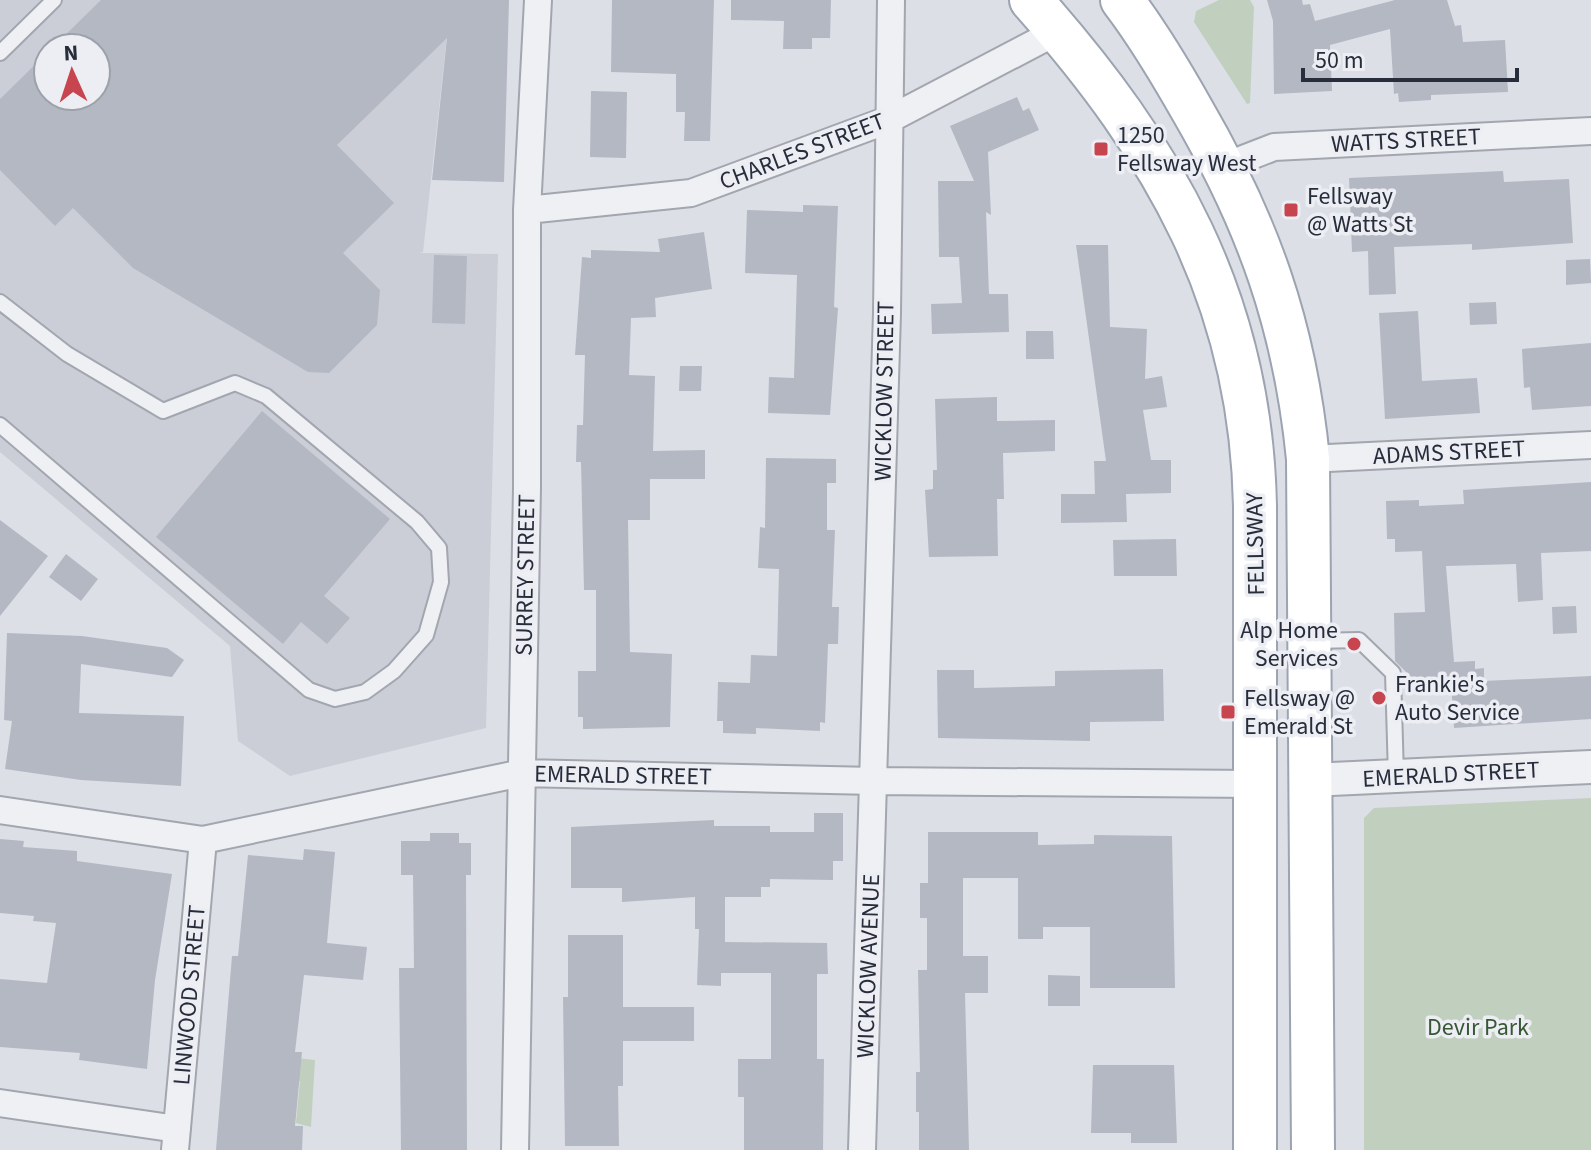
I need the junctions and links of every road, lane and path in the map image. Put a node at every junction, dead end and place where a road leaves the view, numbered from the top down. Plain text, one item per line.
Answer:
1 (54, 0) edge
2 (538, 0) edge
3 (891, 0) edge
4 (1031, 0) edge
5 (1130, 2) edge
6 (1058, 31) junction
7 (0, 53) edge
8 (888, 120) junction
9 (1591, 131) edge
10 (1225, 166) junction
11 (527, 210) junction
12 (0, 302) edge
13 (0, 425) edge
14 (1591, 445) edge
15 (1308, 459) junction
16 (1310, 641) junction
17 (1591, 767) edge
18 (522, 773) junction
19 (1396, 776) junction
20 (1310, 780) junction
21 (874, 781) junction
22 (1255, 784) junction
23 (0, 810) edge
24 (203, 840) junction
25 (0, 1103) edge
26 (176, 1139) edge
27 (515, 1150) edge
28 (862, 1150) edge
29 (1255, 1150) edge
30 (1313, 1150) edge

1 - 7 lane
2 - 11 street, SURREY STREET
3 - 8 street, WICKLOW STREET
4 - 6 main road, FELLSWAY
5 - 10 main road
6 - 8 street, CHARLES STREET
6 - 22 main road, FELLSWAY
8 - 11 street, CHARLES STREET
8 - 21 street, WICKLOW STREET
9 - 10 street, WATTS STREET
10 - 15 main road
11 - 18 street, SURREY STREET
12 - 13 lane
14 - 15 street, ADAMS STREET
15 - 16 main road
16 - 19 lane
16 - 20 main road
17 - 19 street, EMERALD STREET
18 - 21 street, EMERALD STREET
18 - 24 street, EMERALD STREET
18 - 27 street, SURREY STREET
19 - 20 street, EMERALD STREET
20 - 30 main road
21 - 22 street, EMERALD STREET
21 - 28 street, WICKLOW AVENUE
22 - 29 main road, FELLSWAY
23 - 24 street, EMERALD STREET
24 - 26 street, LINWOOD STREET
25 - 26 street

